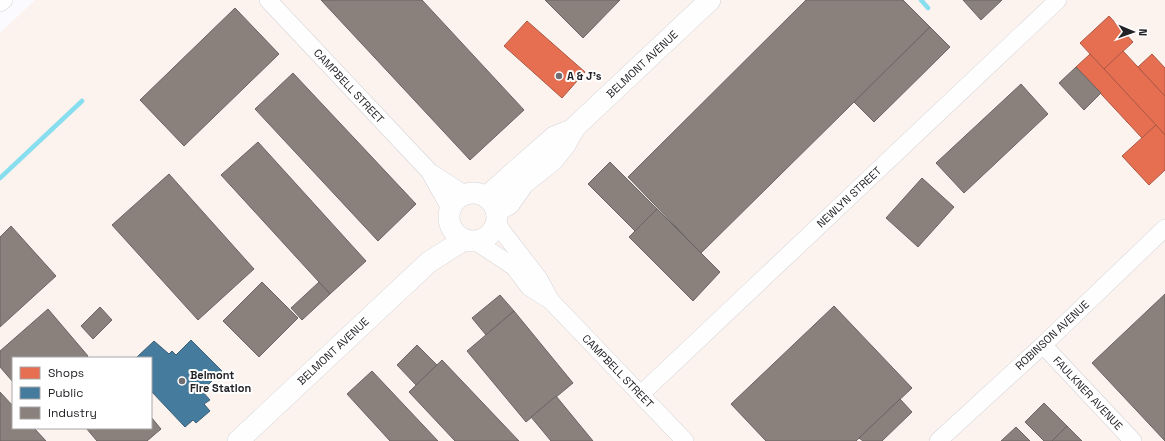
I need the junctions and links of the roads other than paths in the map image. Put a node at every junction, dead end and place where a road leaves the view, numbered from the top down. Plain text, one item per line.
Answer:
1 (4, 0) edge
2 (268, 0) edge
3 (710, 0) edge
4 (1058, 0) edge
5 (0, 3) edge
6 (454, 209) junction
7 (493, 210) junction
8 (1165, 228) edge
9 (469, 240) junction
10 (429, 262) junction
11 (552, 301) junction
12 (1043, 345) junction
13 (640, 394) junction
14 (238, 441) edge
15 (685, 441) edge
16 (938, 441) edge
17 (1133, 441) edge

1 - 5 street
2 - 6 street, CAMPBELL STREET
3 - 7 main road, BELMONT AVENUE
4 - 13 street, NEWLYN STREET
6 - 7 main road
6 - 9 main road
6 - 10 main road, BELMONT AVENUE
7 - 9 main road
7 - 11 street, CAMPBELL STREET
8 - 12 street, ROBINSON AVENUE
9 - 10 main road, BELMONT AVENUE
9 - 11 street, CAMPBELL STREET
10 - 14 main road, BELMONT AVENUE
11 - 13 street, CAMPBELL STREET
12 - 16 street, ROBINSON AVENUE
12 - 17 street, FAULKNER AVENUE
13 - 15 street, CAMPBELL STREET

